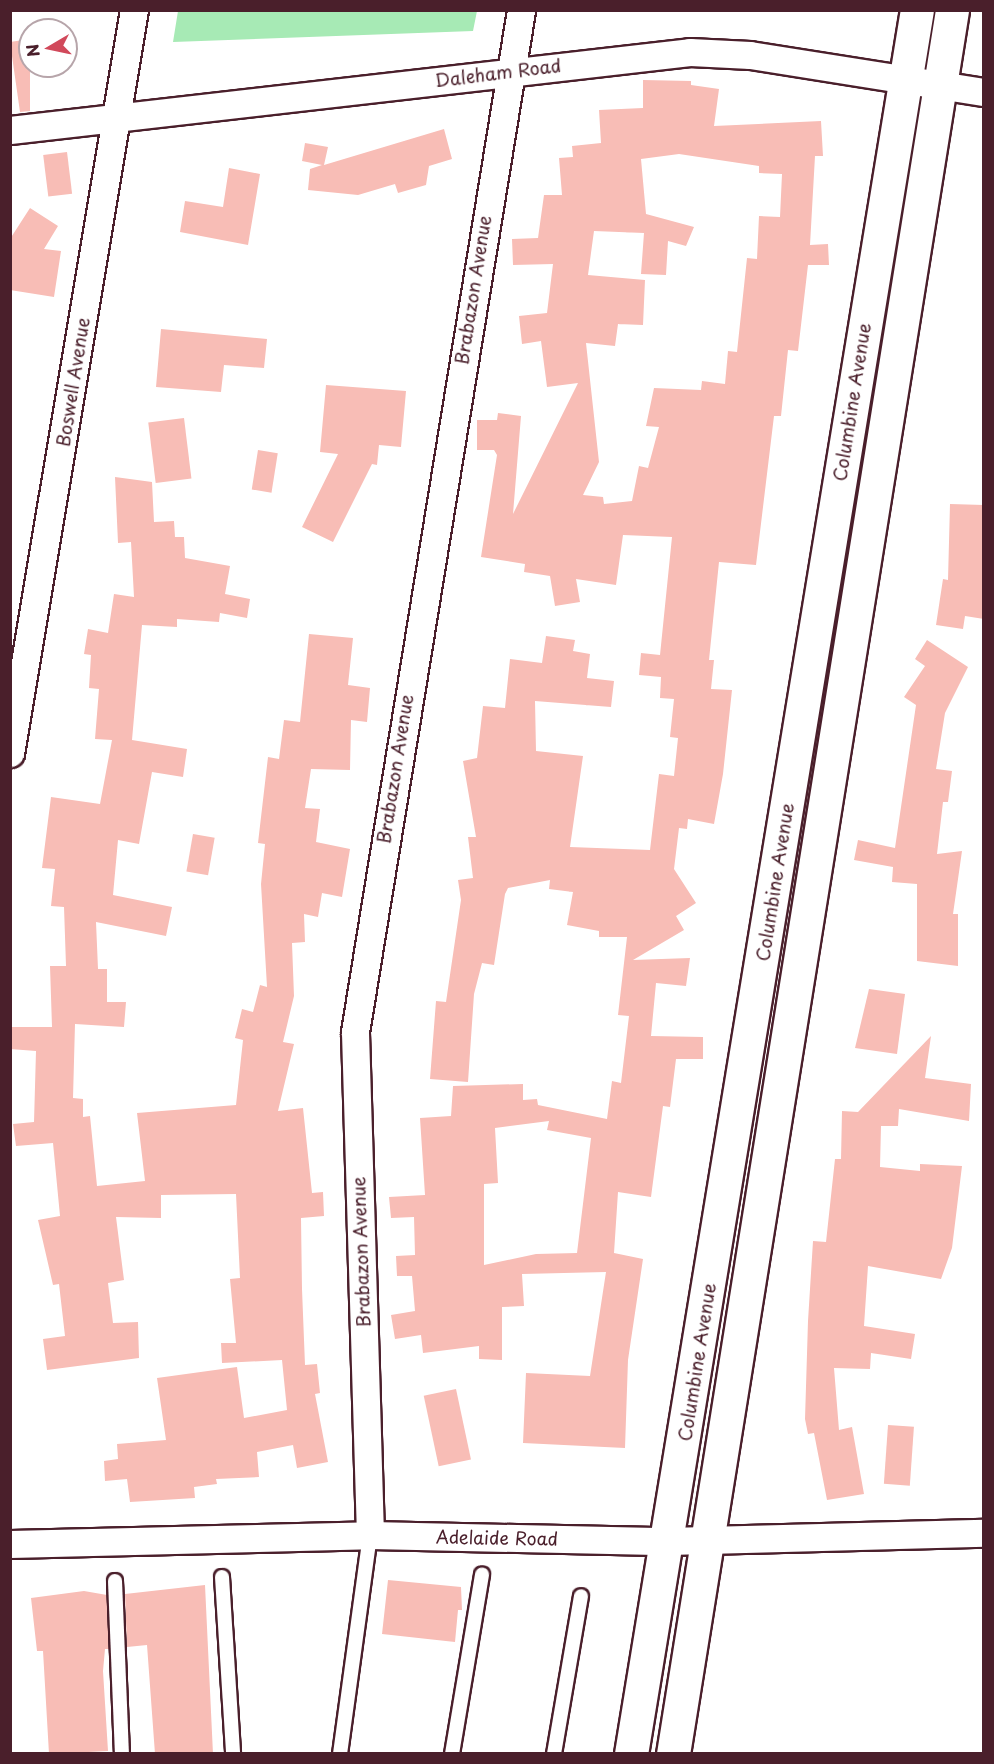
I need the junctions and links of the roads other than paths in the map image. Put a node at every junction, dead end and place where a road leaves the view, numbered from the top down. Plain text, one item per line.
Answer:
1 (134, 10) edge
2 (520, 10) edge
3 (917, 10) edge
4 (952, 10) edge
5 (511, 72) junction
6 (906, 79) junction
7 (940, 83) junction
8 (984, 92) edge
9 (116, 119) junction
10 (10, 130) edge
11 (825, 572) junction
12 (859, 579) junction
13 (10, 753) edge
14 (750, 1044) junction
15 (783, 1049) junction
16 (984, 1533) edge
17 (370, 1535) junction
18 (706, 1537) junction
19 (668, 1541) junction
20 (10, 1544) edge
21 (482, 1574) dead end
22 (222, 1577) dead end
23 (115, 1581) dead end
24 (581, 1596) dead end
25 (122, 1754) edge
26 (233, 1754) edge
27 (340, 1754) edge
28 (452, 1754) edge
29 (554, 1754) edge
30 (631, 1754) edge
31 (673, 1754) edge

1 - 9 street, Boswell Avenue
2 - 5 street, Brabazon Avenue
3 - 6 main road, Columbine Avenue
4 - 7 main road, Columbine Avenue
5 - 6 street, Daleham Road
5 - 9 street, Daleham Road
5 - 17 street, Brabazon Avenue
6 - 7 street, Daleham Road
6 - 11 main road, Columbine Avenue
7 - 8 street, Daleham Road
7 - 12 main road, Columbine Avenue
9 - 10 street, Daleham Road
9 - 13 street, Boswell Avenue
11 - 12 main road
11 - 14 main road, Columbine Avenue
12 - 15 main road, Columbine Avenue
14 - 15 main road
14 - 19 main road, Columbine Avenue
15 - 18 main road, Columbine Avenue
16 - 18 street, Adelaide Road
17 - 19 street, Adelaide Road
17 - 20 street, Adelaide Road
17 - 27 lane
18 - 19 street, Adelaide Road
18 - 31 main road, Columbine Avenue
19 - 30 main road, Columbine Avenue
21 - 28 lane
22 - 26 lane
23 - 25 lane
24 - 29 lane

